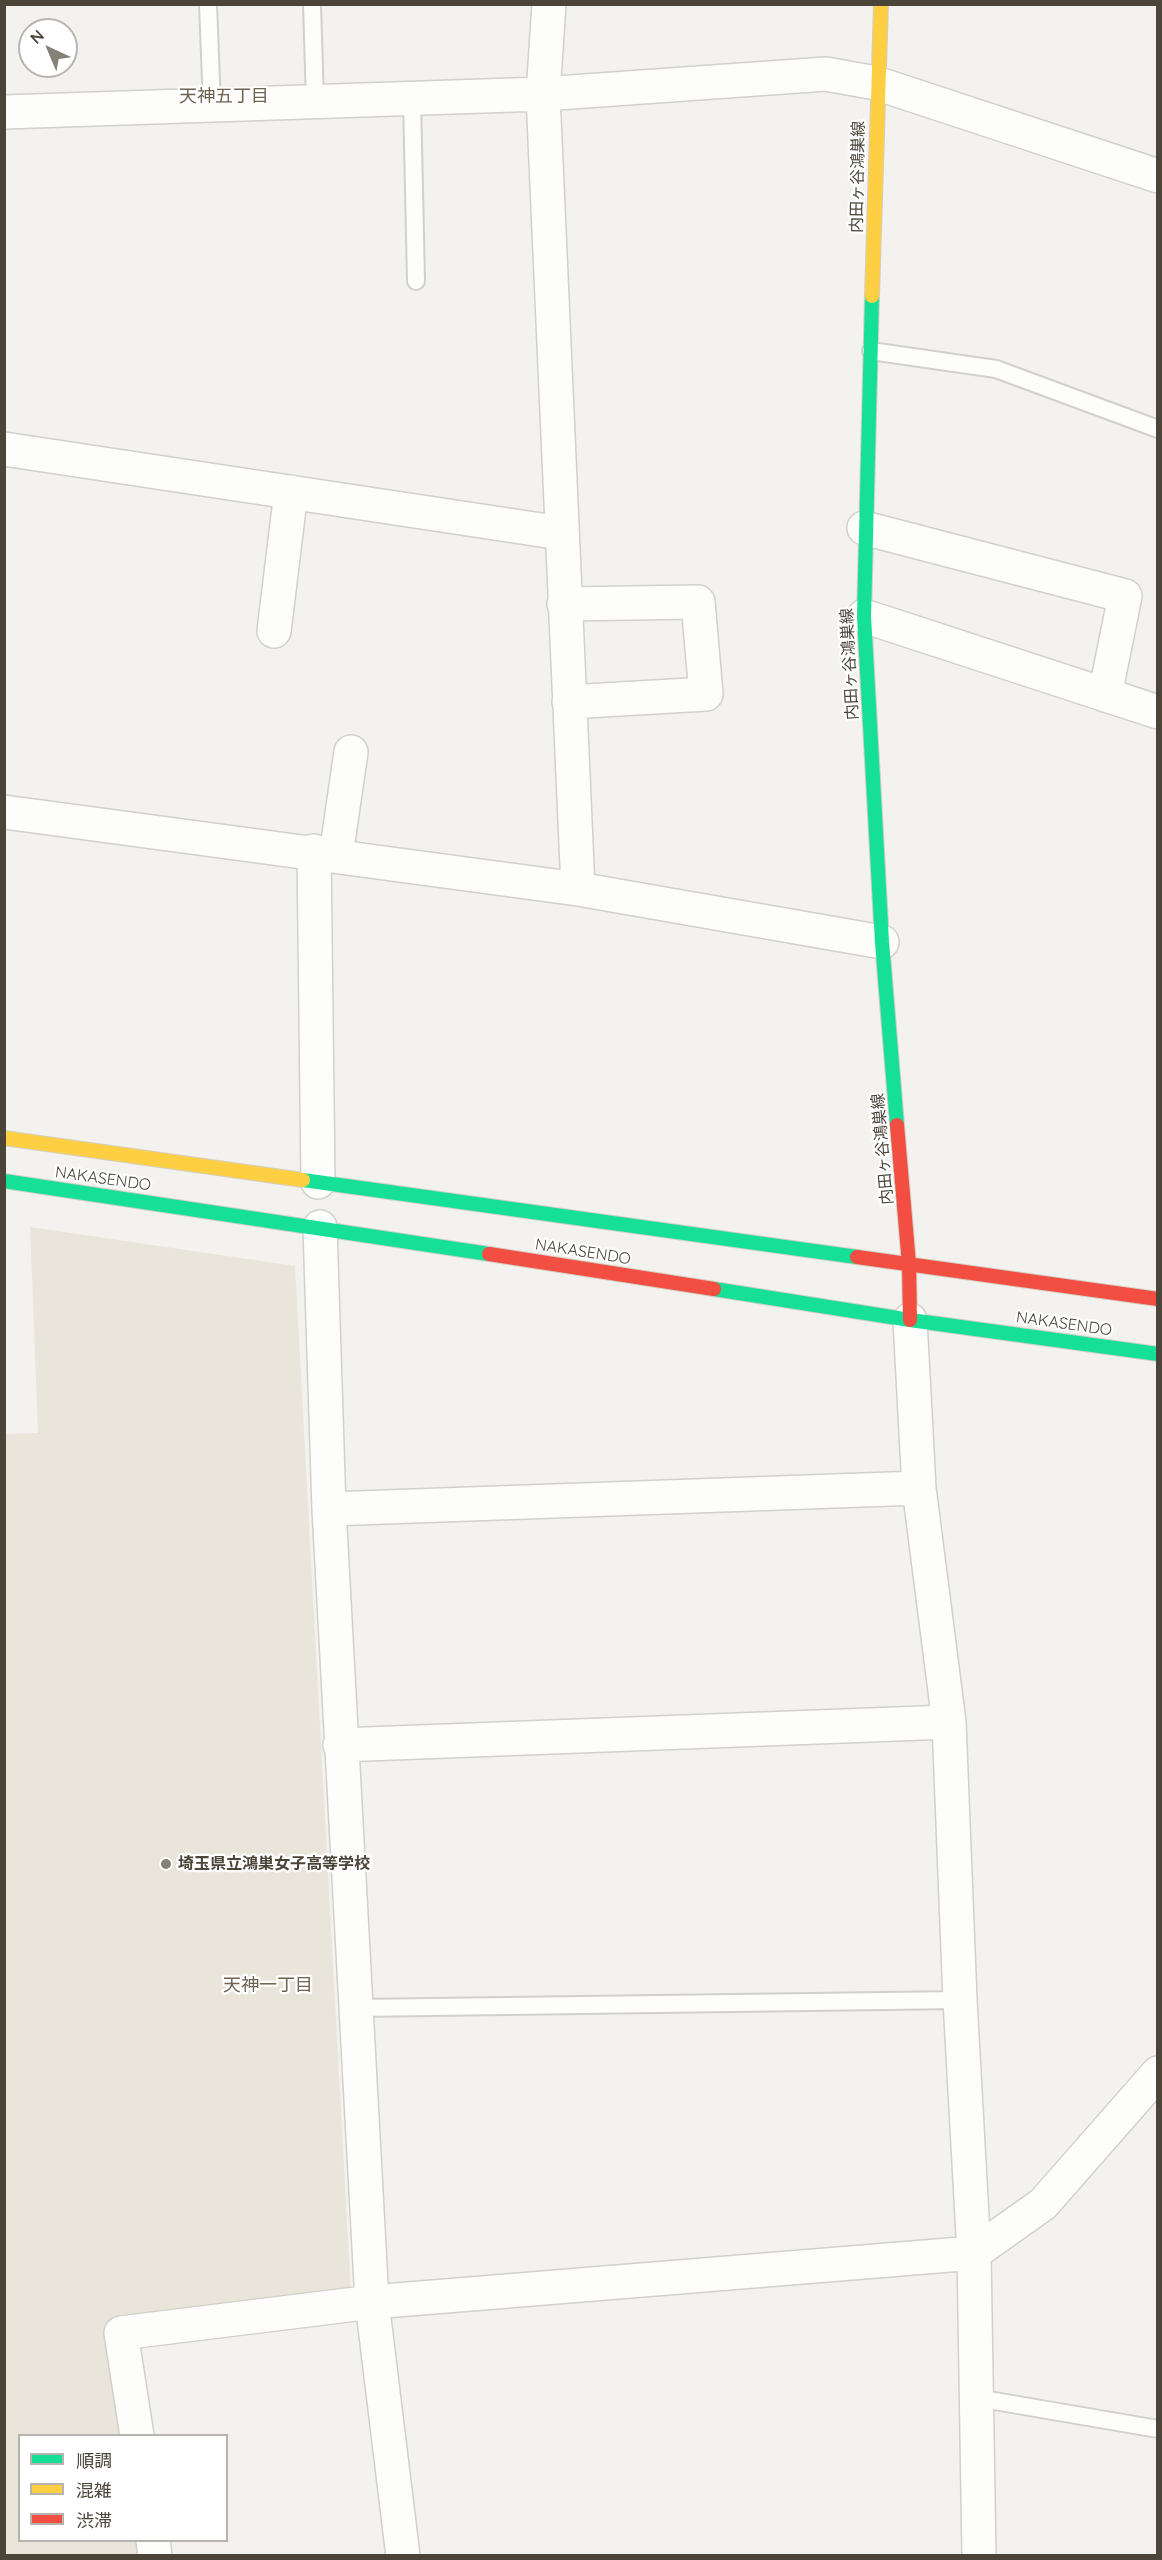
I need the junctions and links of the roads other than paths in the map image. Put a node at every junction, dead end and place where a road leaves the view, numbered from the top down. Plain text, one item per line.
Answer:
1 (208, 4) edge
2 (312, 4) edge
3 (549, 4) edge
4 (881, 4) edge
5 (876, 83) junction
6 (543, 94) junction
7 (412, 99) junction
8 (315, 102) junction
9 (212, 106) junction
10 (4, 112) edge
11 (1158, 176) edge
12 (416, 281) dead end
13 (871, 351) junction
14 (1158, 429) edge
15 (4, 449) edge
16 (291, 492) junction
17 (864, 528) junction
18 (561, 533) junction
19 (564, 604) junction
20 (864, 616) junction
21 (274, 631) dead end
22 (1105, 695) junction
23 (569, 702) junction
24 (1158, 712) edge
25 (351, 752) dead end
26 (4, 812) edge
27 (325, 853) junction
28 (578, 889) junction
29 (882, 942) junction
30 (4, 1138) edge
31 (4, 1181) edge
32 (318, 1182) junction
33 (320, 1227) junction
34 (909, 1264) junction
35 (1158, 1299) edge
36 (910, 1320) junction
37 (1158, 1354) edge
38 (919, 1488) junction
39 (328, 1509) junction
40 (949, 1722) junction
41 (340, 1745) junction
42 (960, 2000) junction
43 (356, 2008) junction
44 (1158, 2073) edge
45 (974, 2253) junction
46 (372, 2302) junction
47 (977, 2398) junction
48 (1158, 2429) edge
49 (137, 2434) edge
50 (403, 2556) edge
51 (979, 2556) edge

1 - 9 lane
2 - 8 lane
3 - 6 street
4 - 5 main road, 内田ヶ谷鴻巣線
5 - 6 street
5 - 11 street
5 - 13 main road, 内田ヶ谷鴻巣線
6 - 7 street
6 - 18 street
7 - 8 street
7 - 12 lane
8 - 9 street
9 - 10 street
13 - 14 lane
13 - 17 main road, 内田ヶ谷鴻巣線
15 - 16 street
16 - 18 street
16 - 21 street
17 - 20 main road, 内田ヶ谷鴻巣線
17 - 22 street
18 - 19 street
19 - 23 street
19 - 23 street
20 - 22 street
20 - 29 main road, 内田ヶ谷鴻巣線
22 - 24 street
23 - 28 street
25 - 27 street
26 - 27 street
27 - 28 street
27 - 32 street
28 - 29 street
29 - 34 main road, 内田ヶ谷鴻巣線
30 - 32 main road, NAKASENDO
31 - 33 main road, NAKASENDO
32 - 34 main road, NAKASENDO
33 - 36 main road, NAKASENDO
33 - 39 street
34 - 35 main road, NAKASENDO
34 - 36 main road, 内田ヶ谷鴻巣線
36 - 37 main road, NAKASENDO
36 - 38 street
38 - 39 street
38 - 40 street
39 - 41 street
40 - 41 street
40 - 42 street
41 - 43 street
42 - 43 lane
42 - 45 street
43 - 46 street
44 - 45 street
45 - 46 street
45 - 47 street
46 - 49 street
46 - 50 street
47 - 48 lane
47 - 51 street

